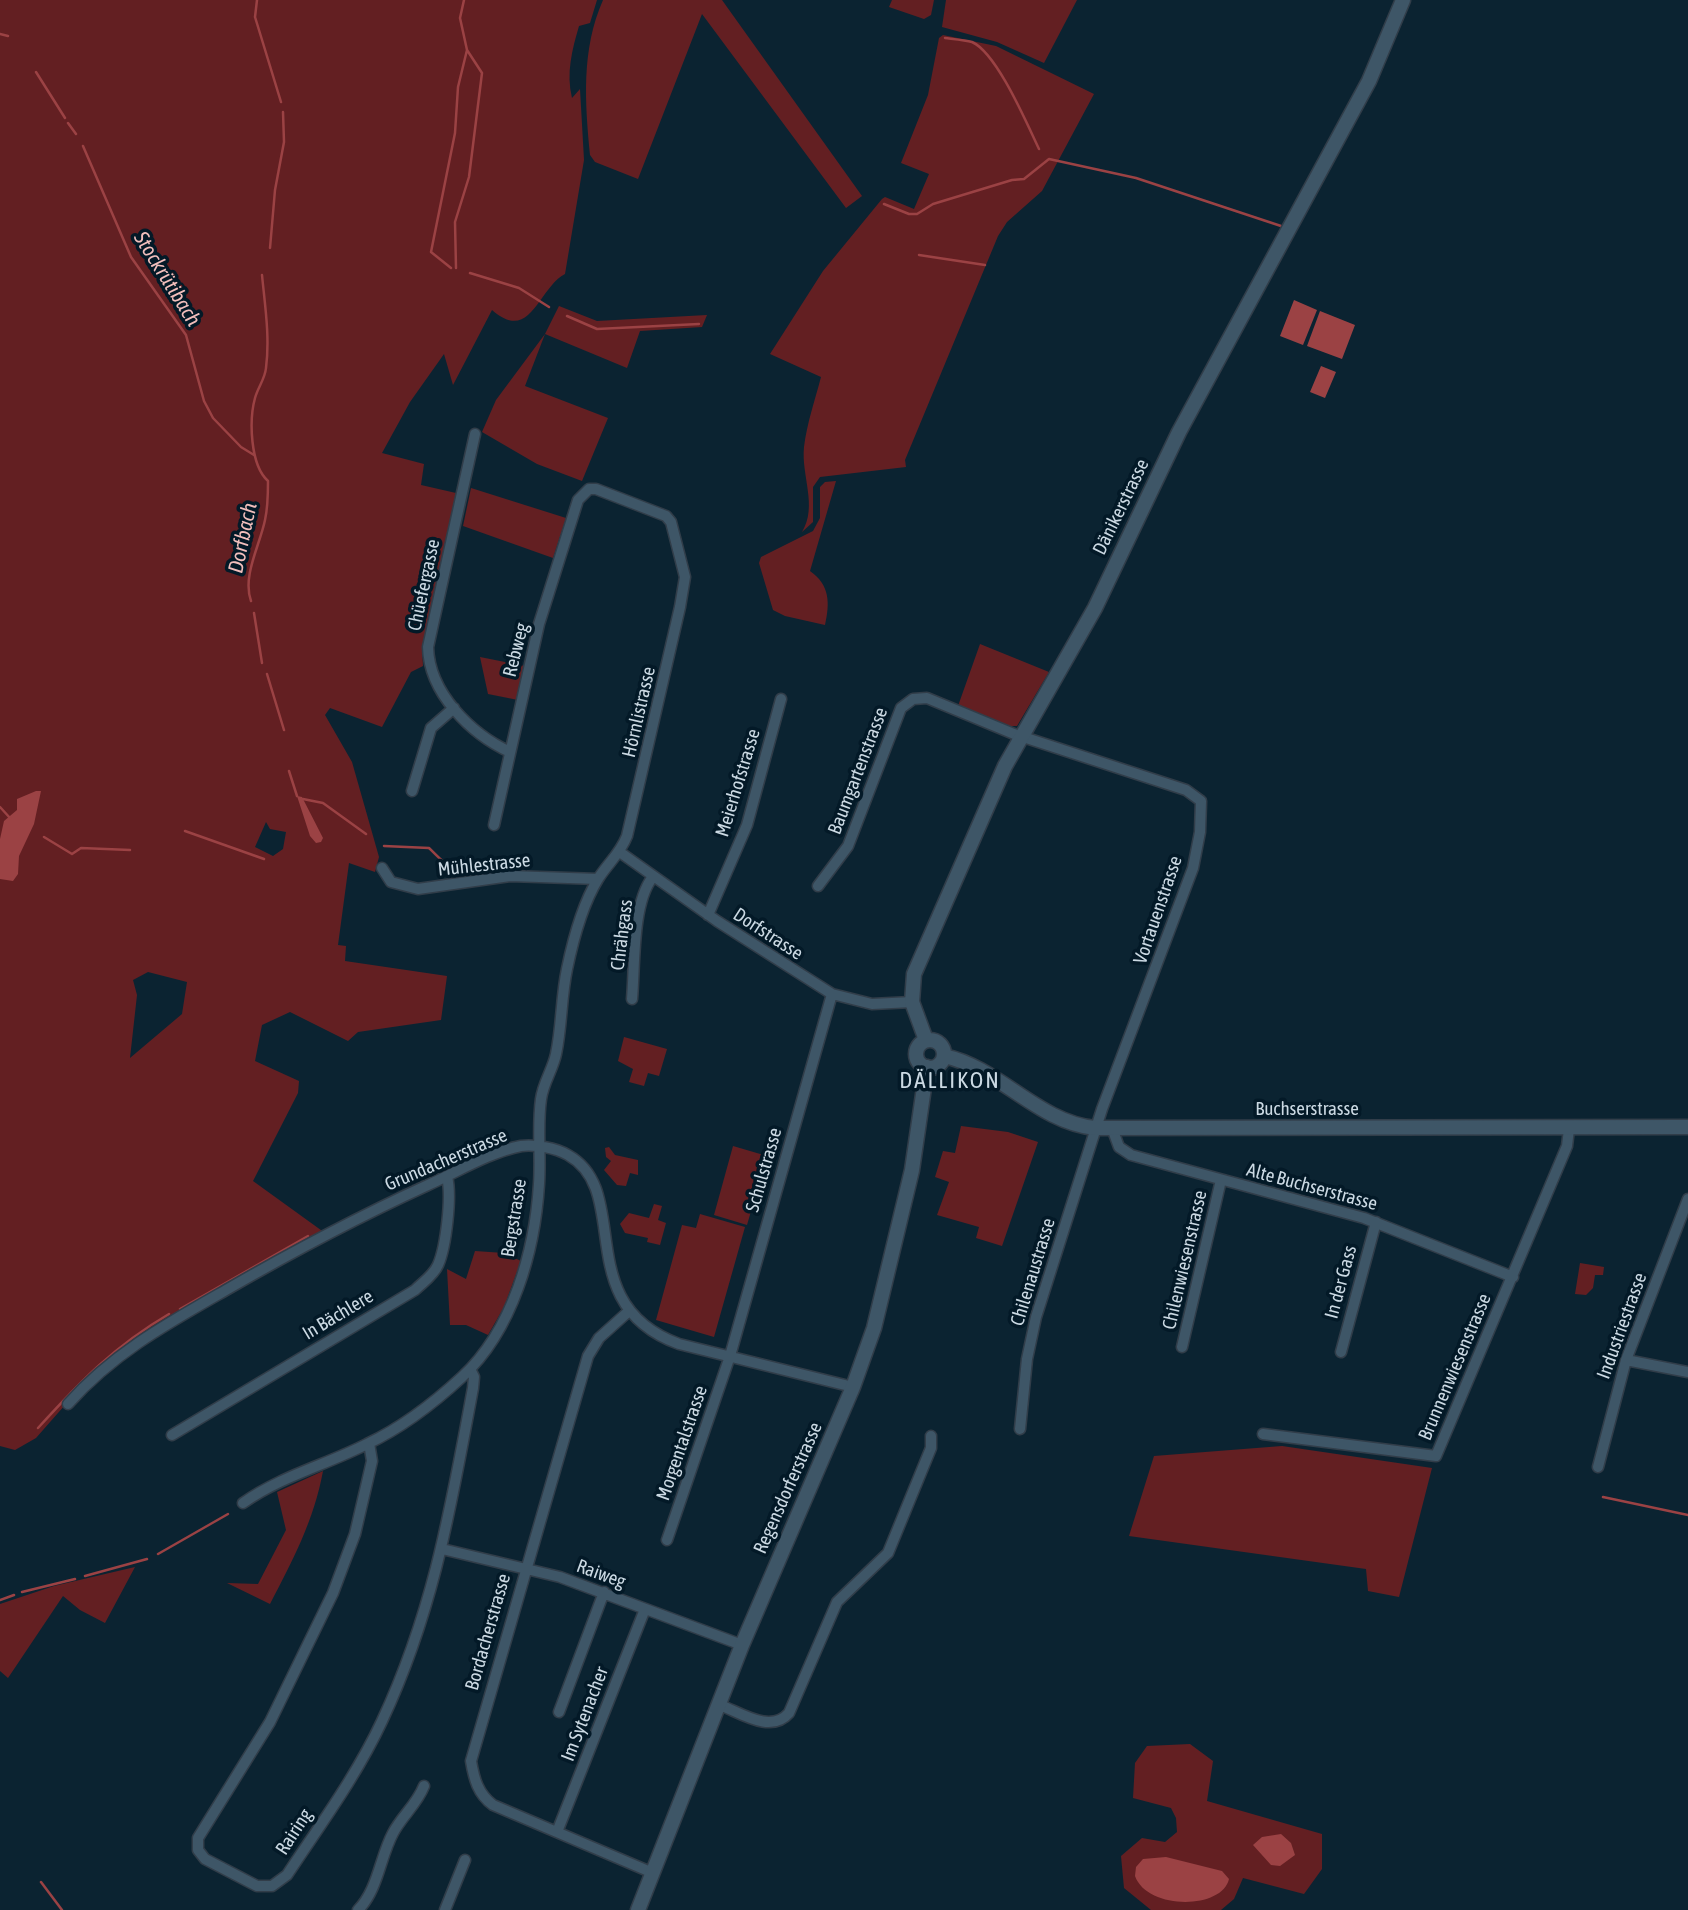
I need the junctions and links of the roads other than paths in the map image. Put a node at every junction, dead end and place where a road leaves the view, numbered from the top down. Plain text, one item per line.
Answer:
1 (1403, 0) edge
2 (475, 434) dead end
3 (685, 577) joint
4 (781, 699) dead end
5 (454, 708) junction
6 (1023, 736) junction
7 (510, 752) junction
8 (412, 791) dead end
9 (494, 825) dead end
10 (621, 853) junction
11 (382, 868) dead end
12 (652, 878) junction
13 (598, 879) junction
14 (818, 886) dead end
15 (708, 915) junction
16 (832, 994) junction
17 (632, 999) dead end
18 (912, 1002) junction
19 (926, 1040) junction
20 (944, 1056) junction
21 (927, 1068) junction
22 (1688, 1127) edge
23 (1095, 1128) junction
24 (1112, 1128) junction
25 (1569, 1129) junction
26 (538, 1147) junction
27 (447, 1177) junction
28 (1221, 1180) junction
29 (1688, 1199) edge
30 (1376, 1222) junction
31 (1513, 1277) junction
32 (629, 1311) junction
33 (1182, 1348) dead end
34 (1340, 1352) dead end
35 (730, 1356) junction
36 (1626, 1360) junction
37 (470, 1369) junction
38 (1688, 1372) edge
39 (853, 1387) junction
40 (68, 1404) dead end
41 (1020, 1429) dead end
42 (1263, 1434) dead end
43 (172, 1435) dead end
44 (931, 1436) dead end
45 (369, 1443) junction
46 (1598, 1467) dead end
47 (243, 1503) dead end
48 (667, 1540) dead end
49 (442, 1549) junction
50 (525, 1567) junction
51 (604, 1592) junction
52 (645, 1609) junction
53 (742, 1645) junction
54 (720, 1705) junction
55 (559, 1712) dead end
56 (424, 1786) dead end
57 (557, 1832) junction
58 (465, 1860) dead end
59 (653, 1873) junction
60 (358, 1910) edge
61 (445, 1910) edge
62 (638, 1910) edge

1 - 6 street, Dänikerstrasse
2 - 5 street, Chüefergasse
3 - 7 street, Rebweg
3 - 10 street, Hörnlistrasse
4 - 15 street, Meierhofstrasse
5 - 7 street, Chüefergasse
5 - 8 street
6 - 14 street, Baumgartenstrasse
6 - 18 street, Dänikerstrasse
6 - 23 street, Vortauenstrasse
7 - 9 street, Rebweg
10 - 12 street, Dorfstrasse
10 - 13 street, Bergstrasse
11 - 13 street, Mühlestrasse
12 - 15 street, Dorfstrasse
12 - 17 street, Chrähgass
13 - 26 street, Bergstrasse
15 - 16 street, Dorfstrasse
16 - 18 street, Dorfstrasse
16 - 35 street, Schulstrasse
18 - 19 street, Dänikerstrasse
19 - 20 street
19 - 21 street
20 - 21 street
20 - 23 street, Buchserstrasse
21 - 39 street, Regensdorferstrasse
22 - 25 street, Buchserstrasse
23 - 24 street, Buchserstrasse
23 - 41 street, Chilenaustrasse
24 - 25 street, Buchserstrasse
24 - 28 street, Alte Buchserstrasse
25 - 31 street, Brunnenwiesenstrasse
26 - 27 street, Grundacherstrasse
26 - 32 street, Grundacherstrasse
26 - 37 street, Bergstrasse
27 - 40 street, Grundacherstrasse
27 - 43 street, In Bächlere
28 - 30 street, Alte Buchserstrasse
28 - 33 street, Chilenwiesenstrasse
29 - 36 street, Industriestrasse
30 - 31 street, Alte Buchserstrasse
30 - 34 street, In der Gass
31 - 42 street, Brunnenwiesenstrasse
32 - 35 street, Grundacherstrasse
32 - 50 street, Bordacherstrasse
35 - 39 street, Grundacherstrasse
35 - 48 street, Morgentalstrasse
36 - 38 street
36 - 46 street, Industriestrasse
37 - 45 street, Bergstrasse
37 - 49 street, Rairing
39 - 53 street, Regensdorferstrasse
44 - 54 street
45 - 47 street, Bergstrasse
45 - 49 street, Rairing
49 - 50 street, Raiweg
50 - 51 street, Raiweg
50 - 57 street, Bordacherstrasse
51 - 52 street, Raiweg
51 - 55 street
52 - 53 street, Raiweg
52 - 57 street, Im Sytenacher
53 - 54 street, Regensdorferstrasse
54 - 59 street, Regensdorferstrasse
56 - 60 street
57 - 59 street, Bordacherstrasse
58 - 61 street
59 - 62 street, Regensdorferstrasse

